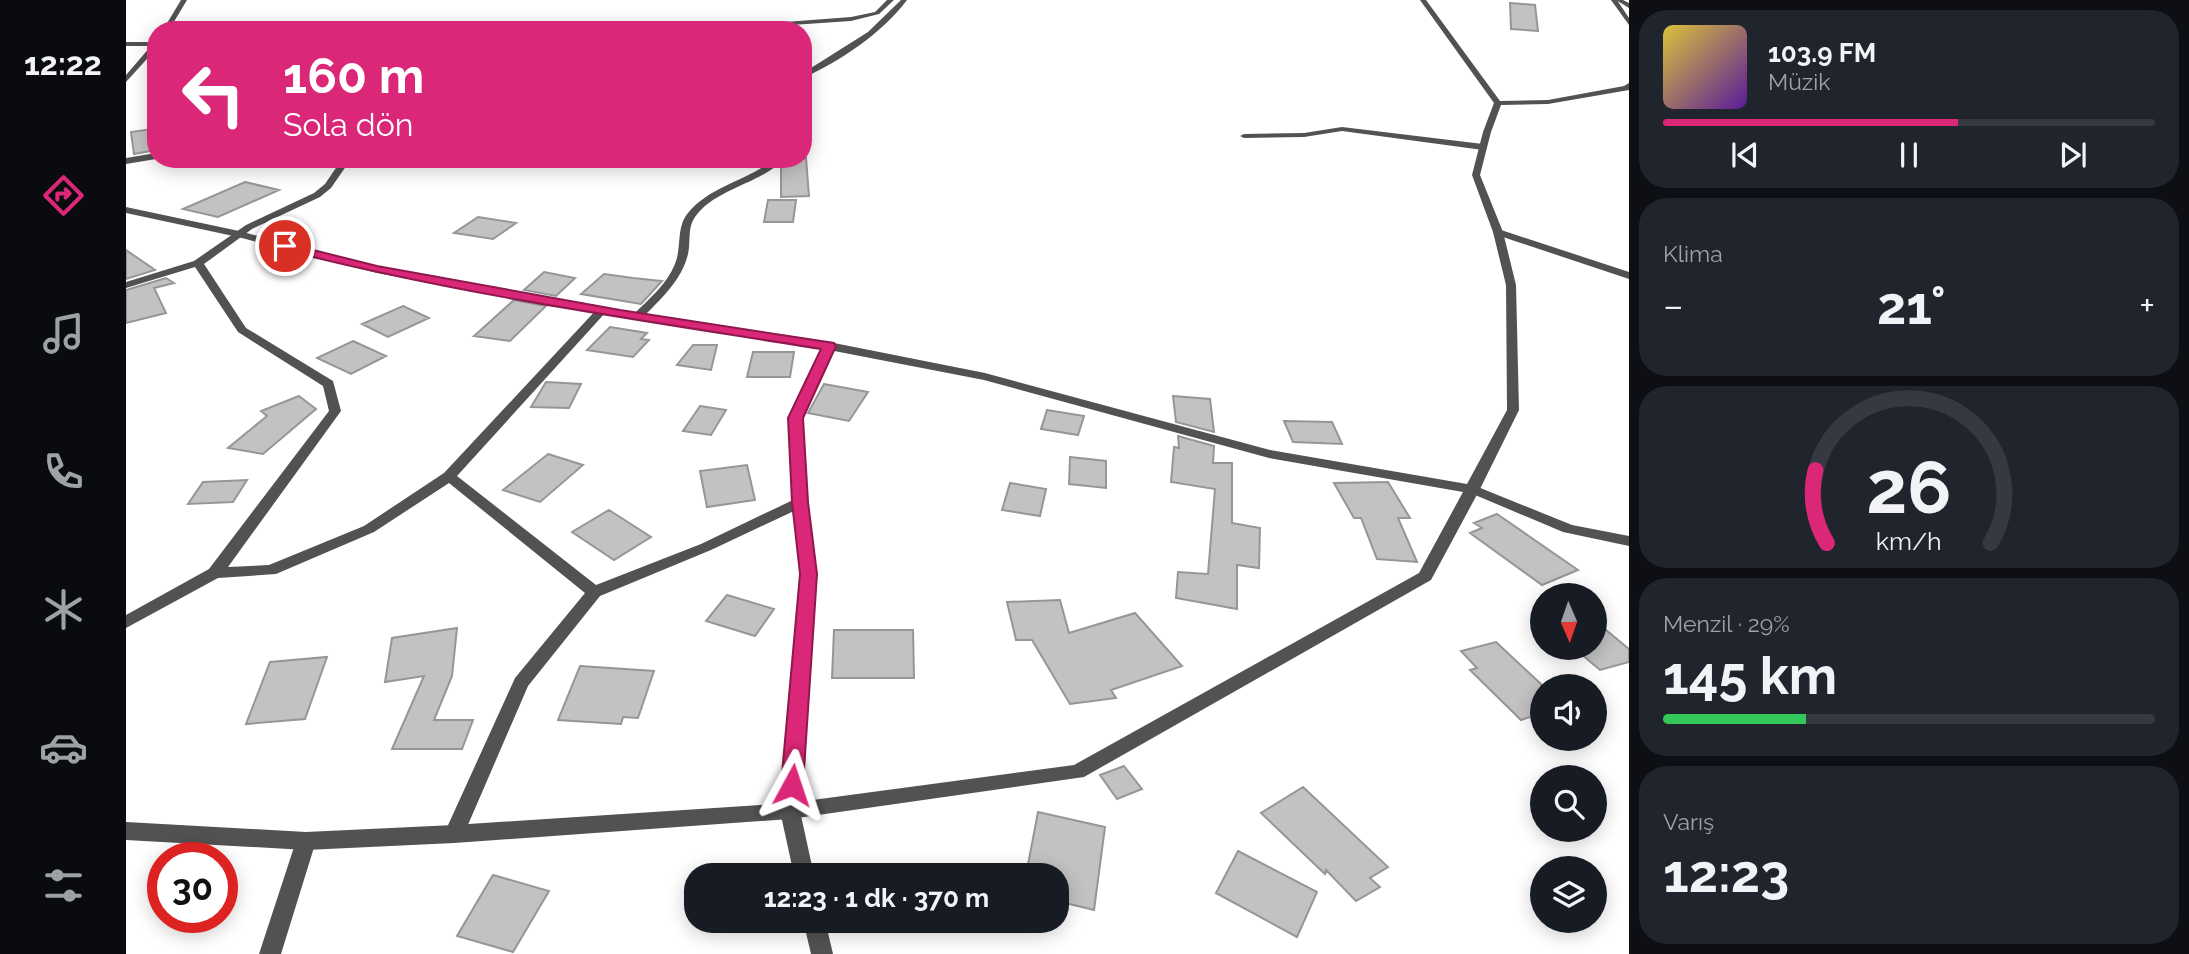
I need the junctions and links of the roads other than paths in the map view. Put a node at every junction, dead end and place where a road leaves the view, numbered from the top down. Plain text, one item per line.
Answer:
1 (184, 0) edge
2 (891, 0) edge
3 (904, 0) edge
4 (1423, 0) edge
5 (1617, 0) edge
6 (1629, 6) edge
7 (171, 21) edge
8 (812, 22) edge
9 (1629, 23) edge
10 (126, 44) edge
11 (147, 44) edge
12 (147, 55) edge
13 (812, 71) edge
14 (126, 80) edge
15 (1629, 85) edge
16 (1498, 103) junction
17 (1244, 136) dead end
18 (1483, 147) junction
19 (147, 158) edge
20 (126, 161) edge
21 (341, 168) edge
22 (770, 168) edge
23 (126, 210) edge
24 (1498, 232) junction
25 (239, 234) junction
26 (198, 263) junction
27 (1629, 276) edge
28 (126, 285) edge
29 (602, 310) junction
30 (638, 316) junction
31 (830, 346) junction
32 (449, 476) junction
33 (1473, 489) junction
34 (800, 502) junction
35 (1629, 541) edge
36 (215, 573) junction
37 (594, 592) junction
38 (126, 622) edge
39 (790, 811) junction
40 (126, 831) edge
41 (454, 834) junction
42 (306, 841) junction
43 (801, 863) edge
44 (817, 933) edge
45 (270, 954) edge
46 (822, 954) edge

1 - 7 street
2 - 8 street
3 - 13 street
4 - 16 street
5 - 6 street
5 - 9 street
10 - 11 street
12 - 14 street
15 - 16 street
16 - 18 street
17 - 18 street
18 - 24 street
19 - 20 street
21 - 25 street
22 - 30 street
23 - 25 street
24 - 27 street
24 - 33 street
25 - 26 street
25 - 29 street
26 - 28 street
26 - 36 street
29 - 30 street
29 - 32 street
30 - 31 street
31 - 33 street
31 - 34 street
32 - 36 street
32 - 37 street
33 - 35 street
33 - 39 street
34 - 37 street
34 - 39 street
36 - 38 street
37 - 41 street
39 - 41 street
39 - 43 street
40 - 42 street
41 - 42 street
42 - 45 street
44 - 46 street

